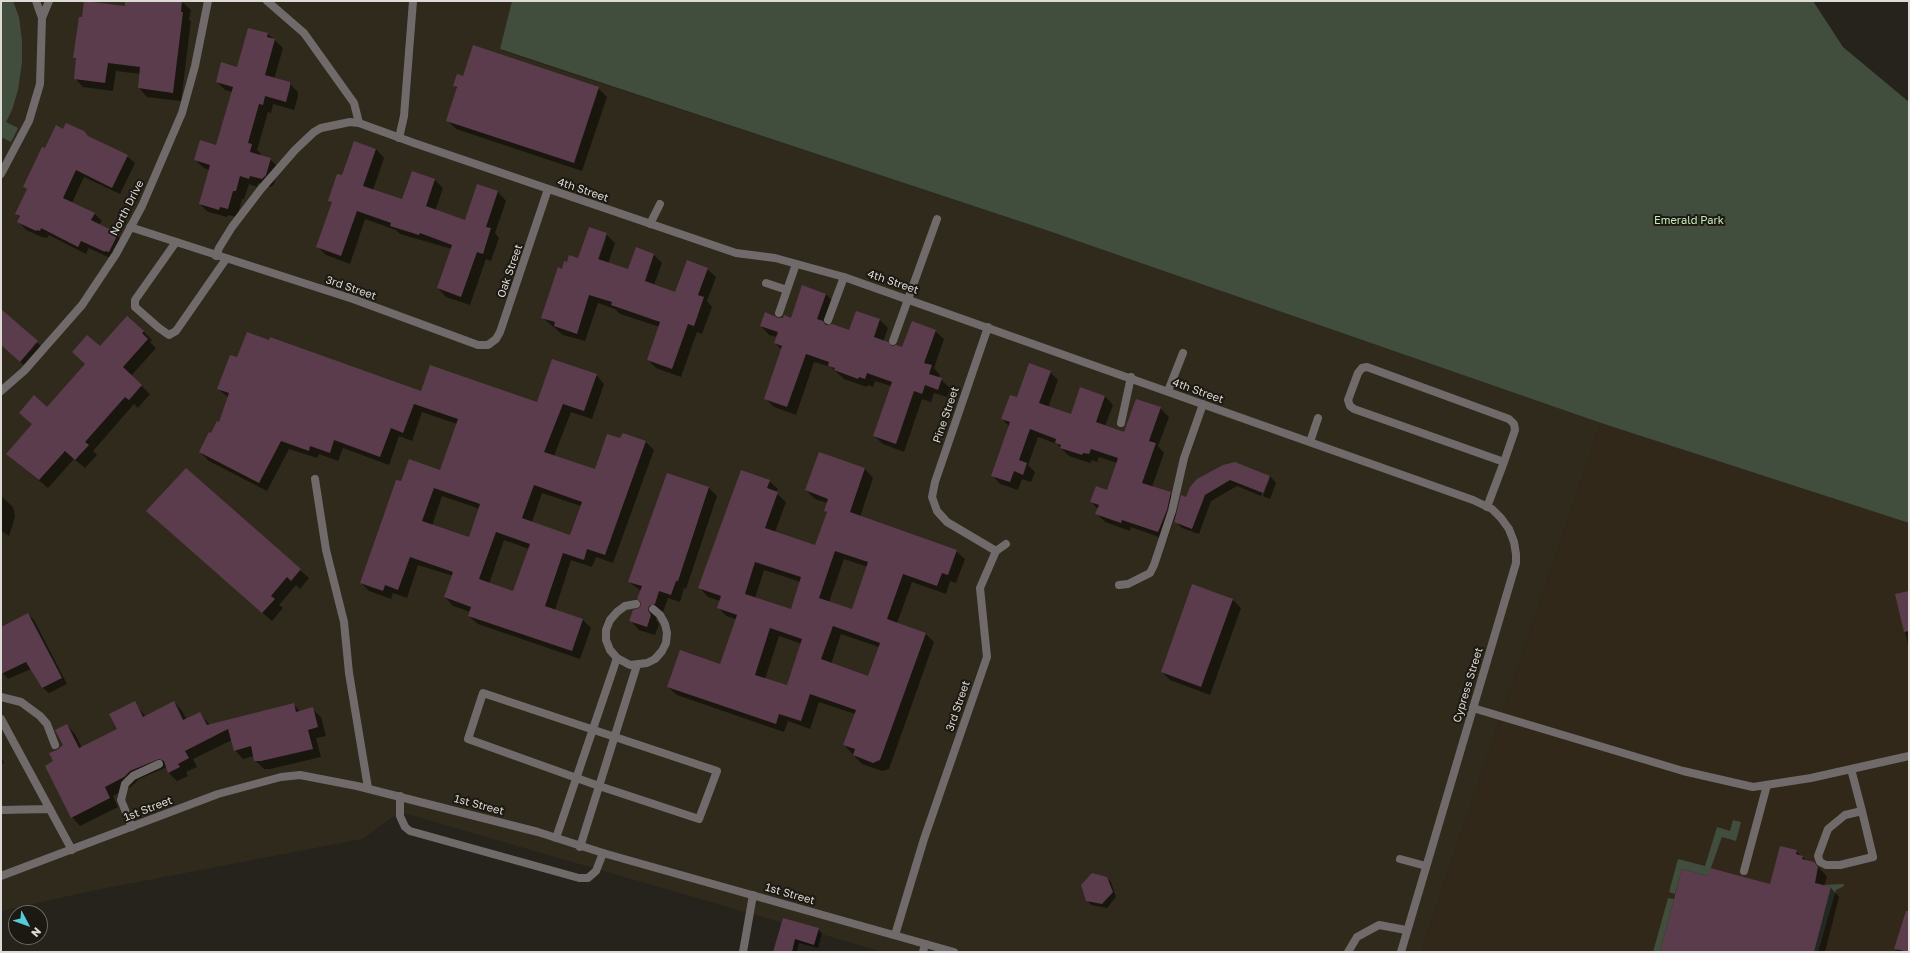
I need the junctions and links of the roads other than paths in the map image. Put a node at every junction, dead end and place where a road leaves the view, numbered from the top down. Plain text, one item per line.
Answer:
1 (36, 1) edge
2 (49, 1) edge
3 (208, 1) edge
4 (267, 1) edge
5 (413, 1) edge
6 (42, 18) junction
7 (359, 123) junction
8 (399, 138) junction
9 (1, 174) edge
10 (548, 189) junction
11 (660, 204) dead end
12 (937, 219) dead end
13 (650, 224) junction
14 (130, 227) junction
15 (176, 242) junction
16 (216, 256) junction
17 (226, 259) junction
18 (796, 264) junction
19 (844, 277) junction
20 (766, 283) dead end
21 (787, 290) junction
22 (907, 299) junction
23 (779, 313) dead end
24 (828, 320) dead end
25 (988, 327) junction
26 (893, 341) dead end
27 (478, 345) joint
28 (1183, 353) dead end
29 (1131, 378) junction
30 (1, 391) edge
31 (1168, 391) junction
32 (1203, 404) junction
33 (1318, 418) dead end
34 (1121, 423) dead end
35 (1310, 442) junction
36 (1504, 462) junction
37 (1415, 479) joint
38 (314, 480) dead end
39 (1487, 507) junction
40 (1006, 544) dead end
41 (996, 551) junction
42 (1120, 585) dead end
43 (636, 604) dead end
44 (653, 609) dead end
45 (617, 658) junction
46 (637, 665) junction
47 (1, 697) edge
48 (1473, 708) junction
49 (1, 718) edge
50 (593, 728) junction
51 (615, 736) junction
52 (55, 745) dead end
53 (1909, 756) edge
54 (159, 764) dead end
55 (1851, 769) junction
56 (576, 778) junction
57 (1767, 785) junction
58 (599, 786) junction
59 (368, 788) junction
60 (400, 796) junction
61 (50, 809) junction
62 (1, 810) edge
63 (1862, 811) junction
64 (132, 827) junction
65 (556, 838) junction
66 (580, 846) junction
67 (72, 850) junction
68 (603, 853) junction
69 (1400, 859) dead end
70 (1426, 866) junction
71 (1744, 871) dead end
72 (1, 876) edge
73 (754, 895) junction
74 (1406, 930) junction
75 (895, 935) junction
76 (924, 948) edge
77 (743, 952) edge
78 (954, 952) edge
79 (1348, 952) edge
80 (1401, 952) edge

1 - 6 street
2 - 6 street
3 - 14 street, North Drive
4 - 7 street
5 - 8 street
6 - 9 street
7 - 8 street, 4th Street
7 - 16 street
8 - 10 street, 4th Street
10 - 13 street, 4th Street
10 - 27 street, Oak Street
11 - 13 street
12 - 22 street
13 - 18 street, 4th Street
14 - 15 street, 3rd Street
14 - 30 street, North Drive
15 - 16 street, 3rd Street
15 - 17 street
16 - 17 street, 3rd Street
17 - 27 street, 3rd Street
18 - 19 street, 4th Street
18 - 21 street
19 - 22 street, 4th Street
19 - 24 street
20 - 21 street
21 - 23 street
22 - 25 street, 4th Street
22 - 26 street
25 - 29 street, 4th Street
25 - 41 street, Pine Street
28 - 31 street
29 - 31 street, 4th Street
29 - 34 street
31 - 32 street, 4th Street
32 - 35 street, 4th Street
32 - 42 street
33 - 35 street
35 - 37 street, 4th Street
36 - 36 street
36 - 39 street
37 - 39 street, Cypress Street
38 - 59 street
39 - 48 street, Cypress Street
40 - 41 street
41 - 75 street, 3rd Street
43 - 45 street
44 - 46 street
45 - 46 street
45 - 50 street
46 - 51 street
47 - 52 street
48 - 57 street
48 - 70 street, Cypress Street
49 - 61 street
50 - 51 street
50 - 56 street
50 - 56 street
51 - 58 street
51 - 58 street
53 - 55 street
54 - 64 street
55 - 57 street
55 - 63 street
56 - 58 street
56 - 65 street
57 - 71 street
58 - 66 street
59 - 60 street, 1st Street
59 - 64 street, 1st Street
60 - 65 street, 1st Street
60 - 68 street
61 - 62 street
61 - 67 street
63 - 63 street
64 - 67 street, 1st Street
65 - 66 street, 1st Street
66 - 68 street, 1st Street
67 - 72 street, 1st Street
68 - 73 street, 1st Street
69 - 70 street
70 - 74 street, Cypress Street
73 - 75 street, 1st Street
73 - 77 street
74 - 79 street
74 - 80 street, Cypress Street
75 - 76 street, 1st Street
76 - 78 street, 1st Street

